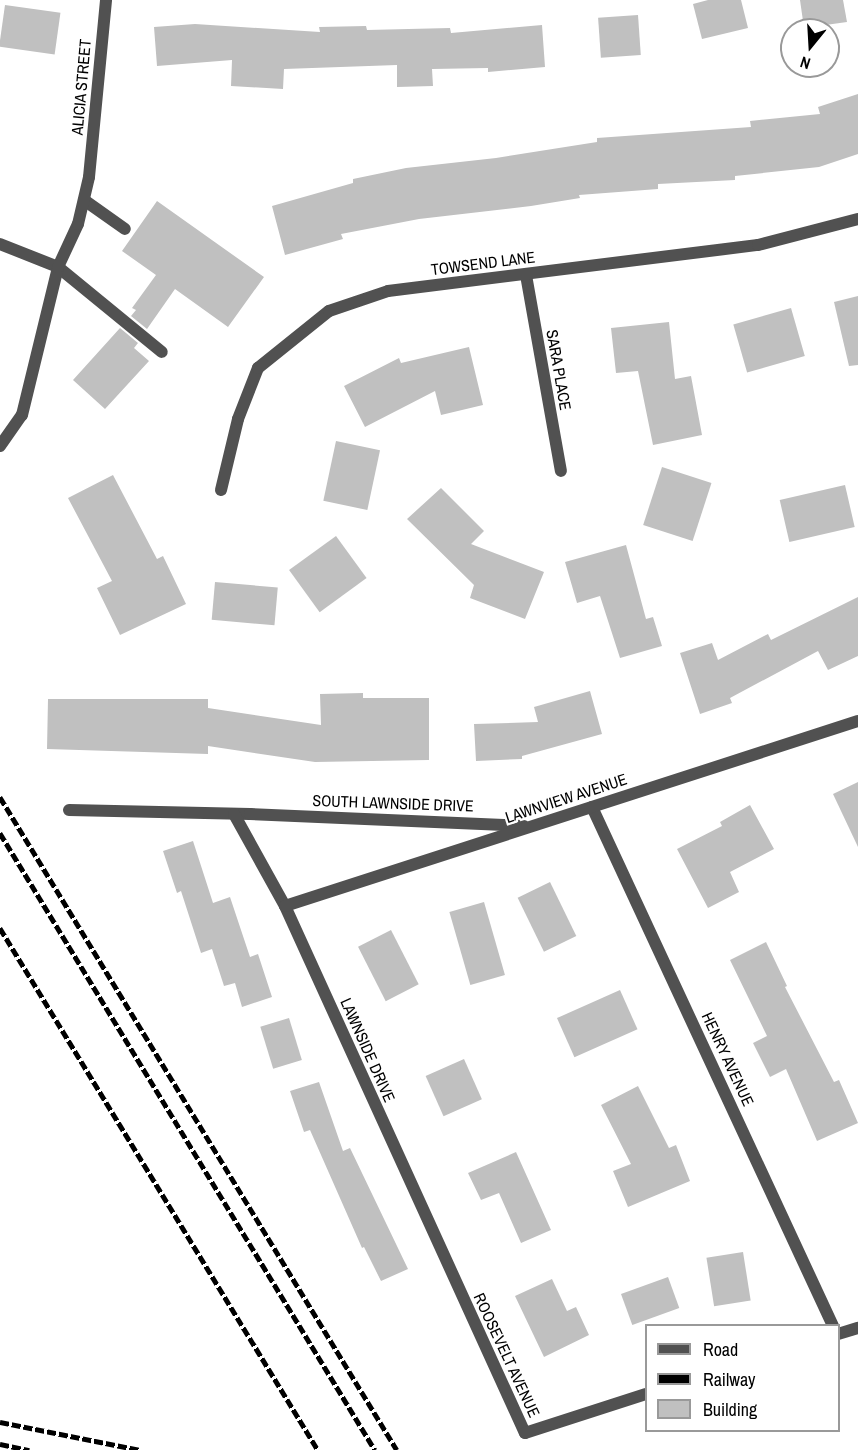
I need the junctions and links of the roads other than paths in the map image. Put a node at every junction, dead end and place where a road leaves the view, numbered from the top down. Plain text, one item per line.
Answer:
1 (106, 0) edge
2 (84, 200) junction
3 (858, 219) edge
4 (125, 229) dead end
5 (0, 244) edge
6 (58, 267) junction
7 (526, 275) junction
8 (162, 352) dead end
9 (0, 447) edge
10 (561, 471) dead end
11 (221, 490) dead end
12 (858, 722) edge
13 (592, 807) junction
14 (69, 810) dead end
15 (234, 814) junction
16 (534, 826) junction
17 (285, 906) junction
18 (421, 1208) joint
19 (832, 1324) edge
20 (858, 1328) edge
21 (840, 1333) edge
22 (645, 1394) edge

1 - 2 street, ALICIA STREET
2 - 4 street
2 - 6 street, ALICIA STREET
3 - 7 street, TOWSEND LANE
5 - 6 street
6 - 8 street
6 - 9 street, ALICIA STREET
7 - 10 street, SARA PLACE
7 - 11 street, TOWSEND LANE
12 - 13 street, LAWNVIEW AVENUE
13 - 16 street, LAWNVIEW AVENUE
13 - 19 street, HENRY AVENUE
14 - 15 street, SOUTH LAWNSIDE DRIVE
15 - 16 street, SOUTH LAWNSIDE DRIVE
15 - 17 street, LAWNSIDE DRIVE
16 - 17 street, LAWNVIEW AVENUE
17 - 18 street, LAWNSIDE DRIVE
18 - 22 street, ROOSEVELT AVENUE
20 - 21 street

